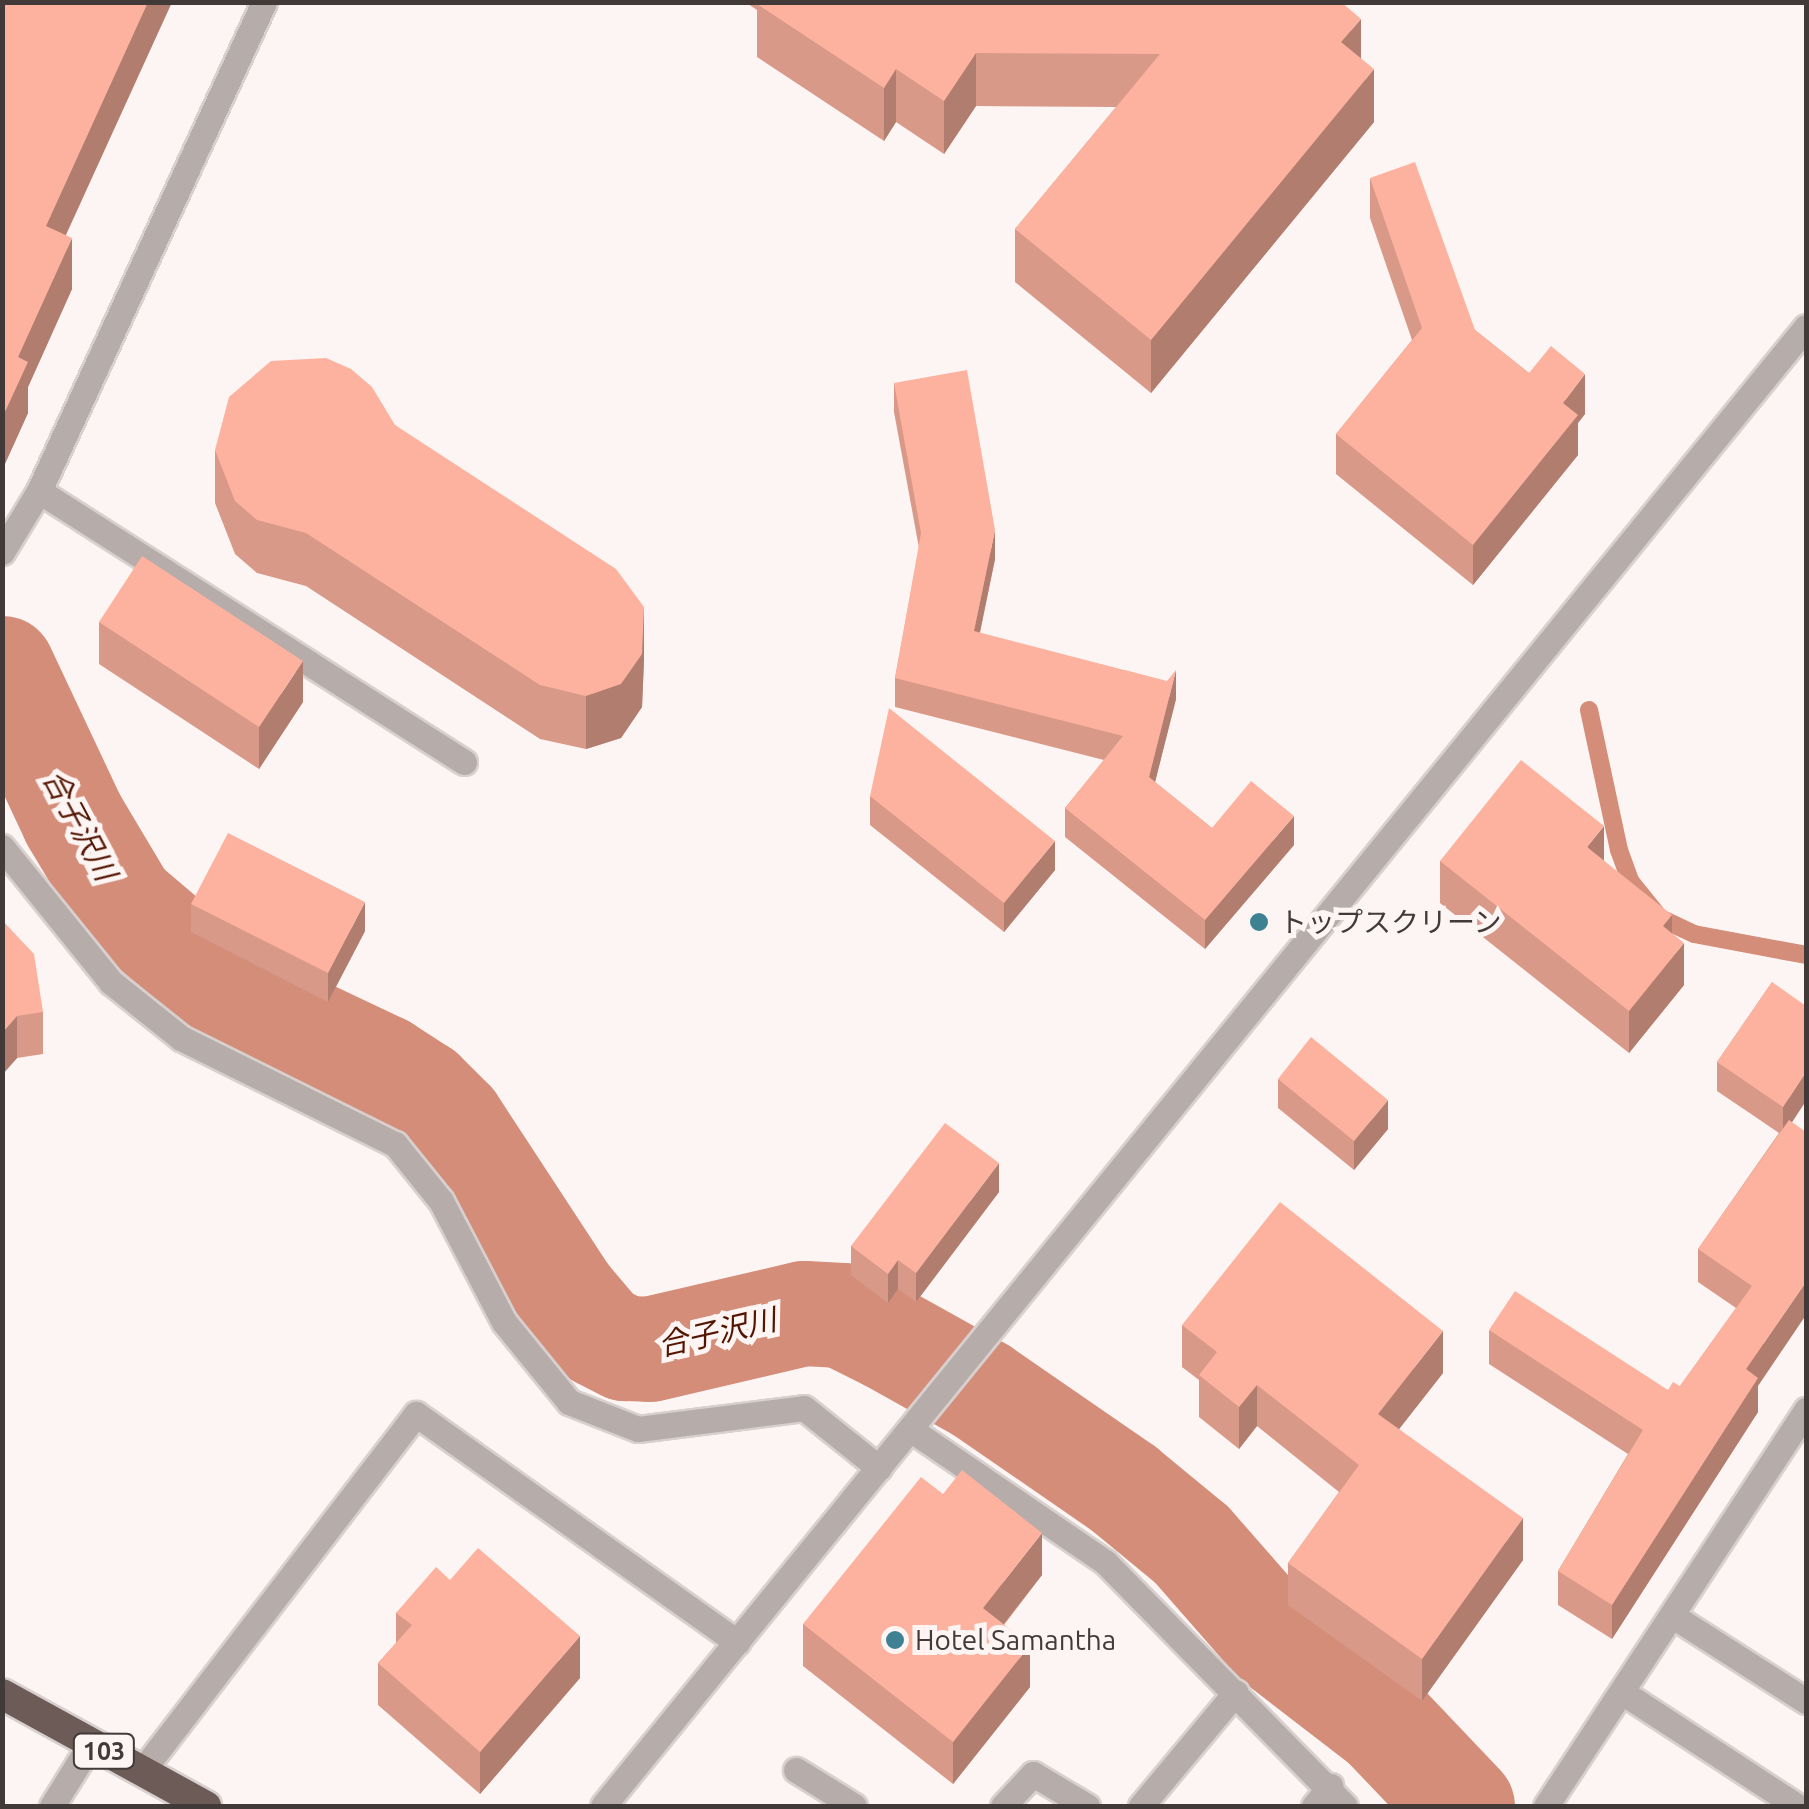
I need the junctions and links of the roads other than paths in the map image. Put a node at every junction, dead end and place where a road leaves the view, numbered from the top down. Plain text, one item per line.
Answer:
1 (264, 2) edge
2 (1806, 327) edge
3 (39, 492) junction
4 (2, 552) edge
5 (464, 762) dead end
6 (2, 847) edge
7 (1806, 1410) edge
8 (916, 1421) junction
9 (878, 1468) junction
10 (1673, 1616) junction
11 (737, 1642) junction
12 (1236, 1692) junction
13 (1622, 1692) junction
14 (2, 1694) edge
15 (1806, 1701) edge
16 (90, 1743) junction
17 (796, 1770) dead end
18 (142, 1771) junction
19 (1338, 1796) edge
20 (52, 1806) edge
21 (206, 1806) edge
22 (604, 1806) edge
23 (854, 1806) edge
24 (1004, 1806) edge
25 (1087, 1806) edge
26 (1141, 1806) edge
27 (1314, 1806) edge
28 (1546, 1806) edge
29 (1797, 1806) edge

1 - 3 street
2 - 8 street
3 - 4 street
3 - 5 street
6 - 9 street
7 - 10 street
8 - 9 street
8 - 12 street
9 - 11 street
10 - 13 street
10 - 15 street
11 - 18 street
11 - 22 street
12 - 19 street
12 - 26 street
13 - 28 street
13 - 29 street
14 - 16 highway, 103
16 - 18 highway, 103
16 - 20 street
17 - 23 street
18 - 21 highway, 103
19 - 27 street
24 - 25 street

